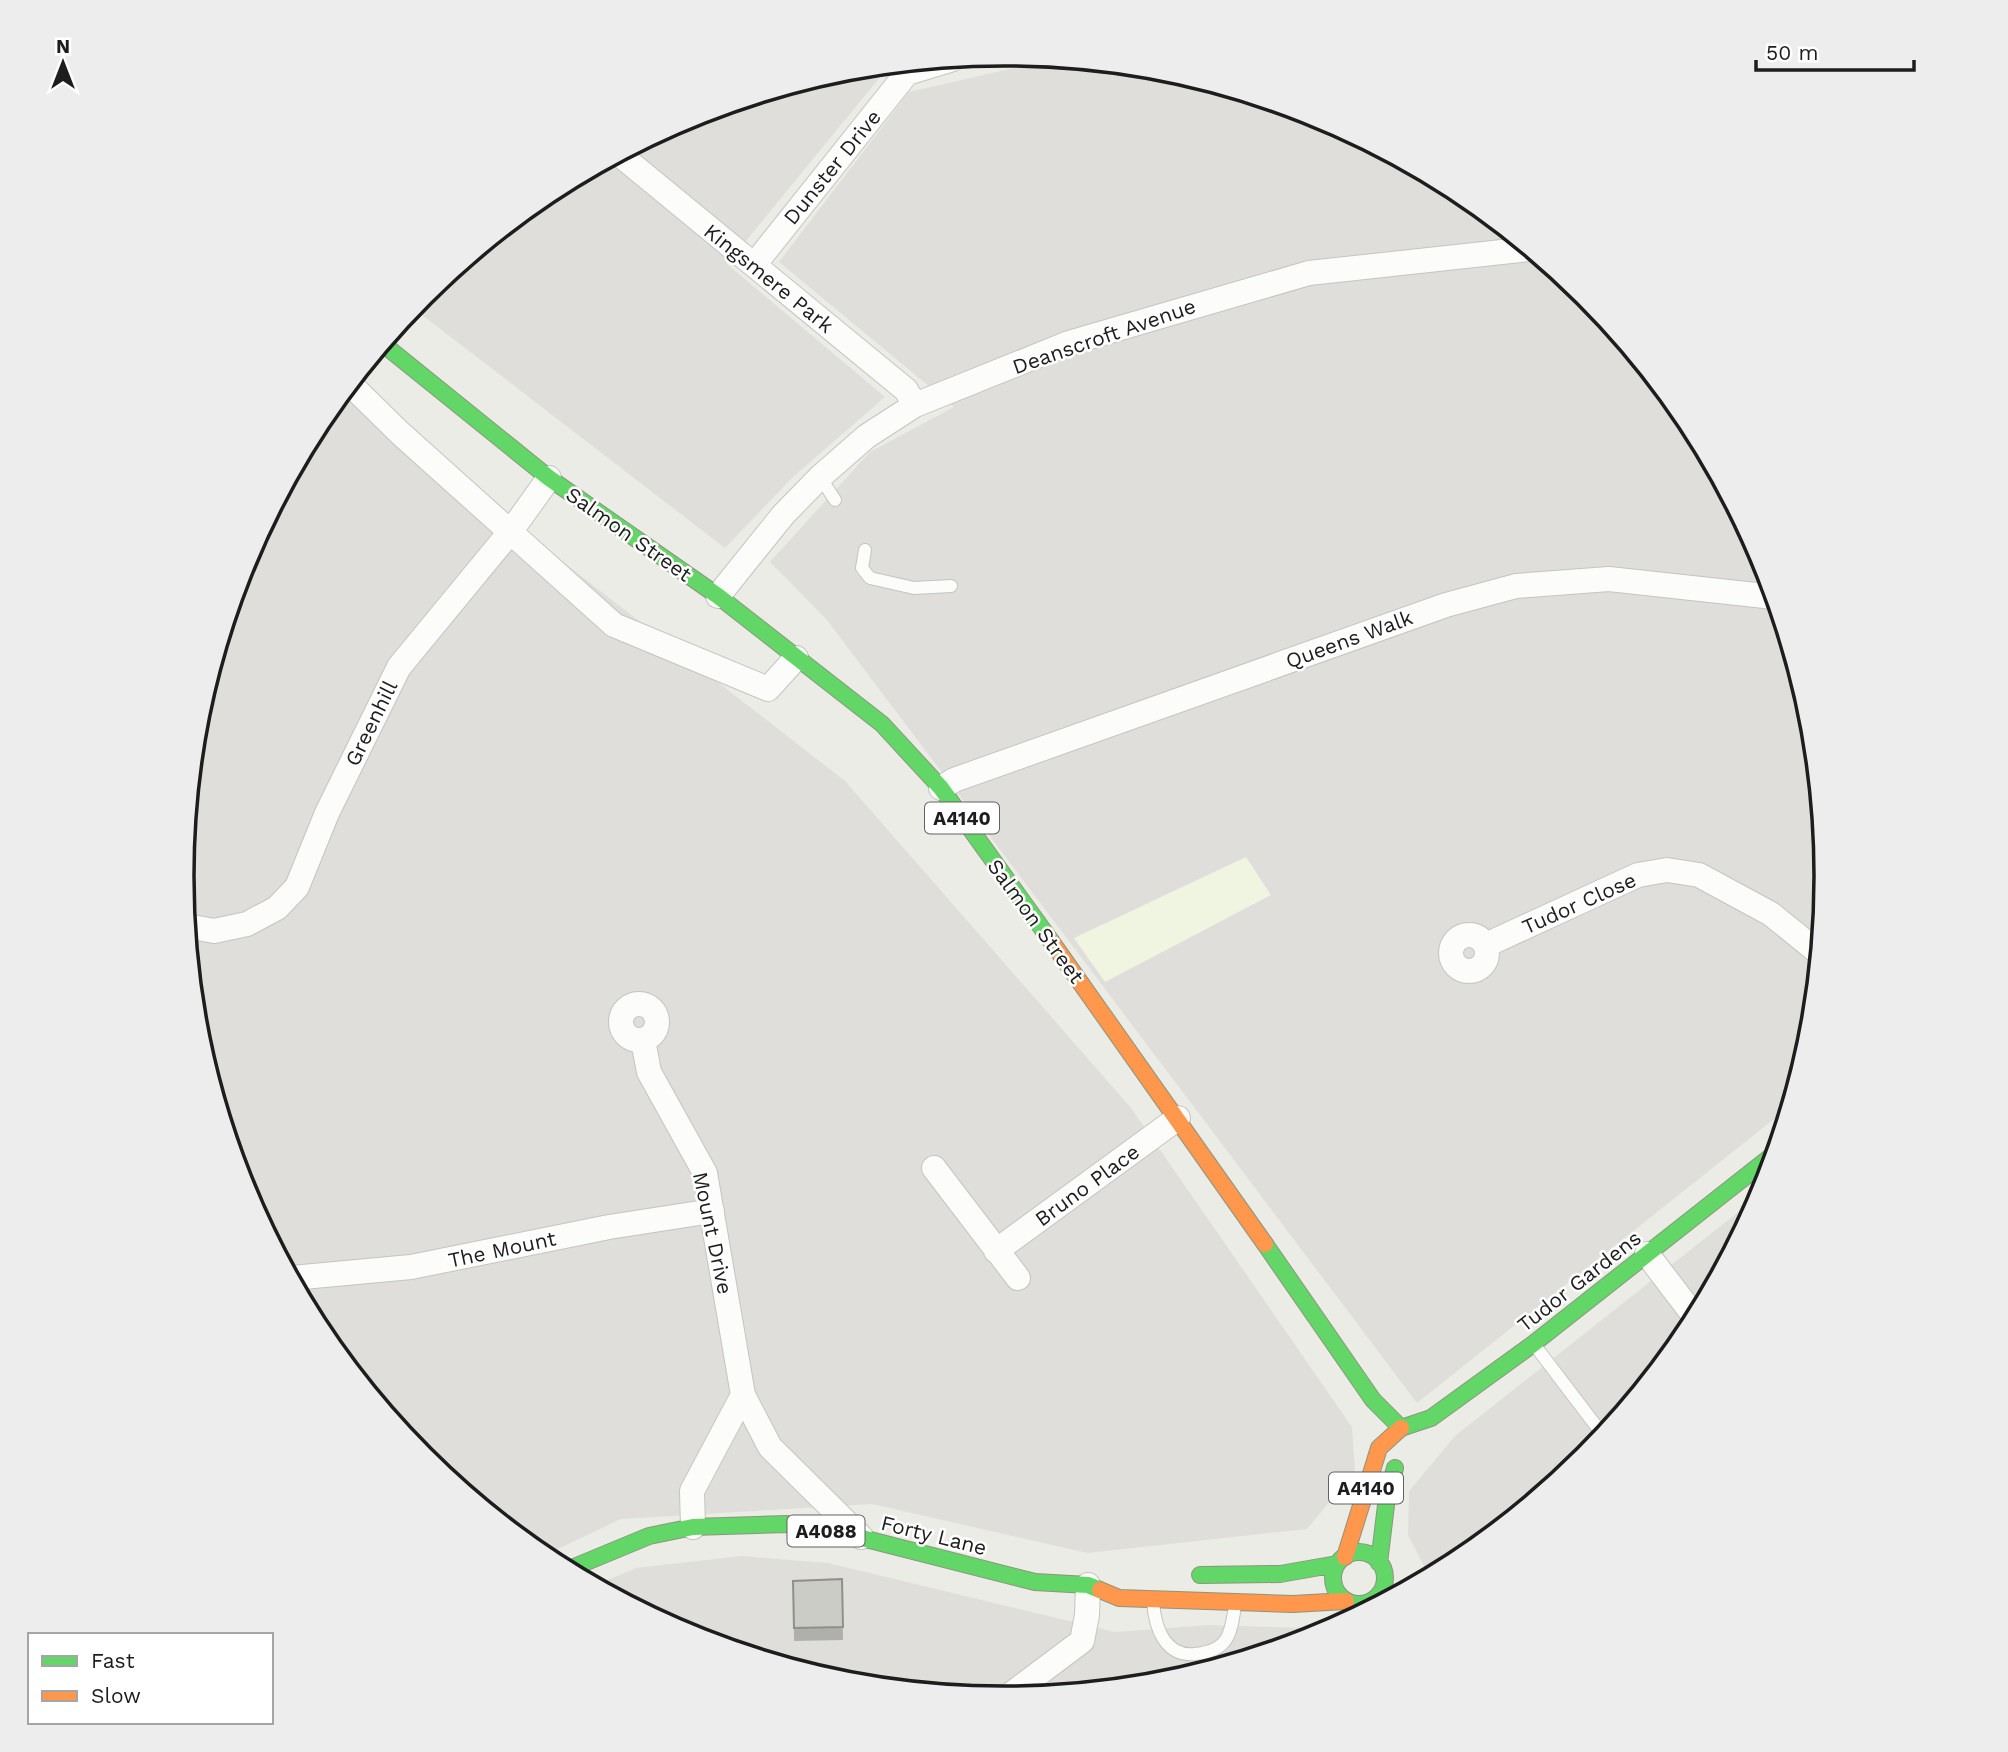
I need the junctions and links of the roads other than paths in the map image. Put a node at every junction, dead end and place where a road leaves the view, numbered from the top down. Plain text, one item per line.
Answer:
1 (901, 73) edge
2 (626, 161) edge
3 (1517, 250) edge
4 (754, 265) junction
5 (389, 349) edge
6 (357, 390) edge
7 (915, 405) junction
8 (820, 477) junction
9 (549, 478) junction
10 (835, 500) dead end
11 (510, 531) junction
12 (864, 550) dead end
13 (951, 586) dead end
14 (718, 596) junction
15 (1763, 596) edge
16 (796, 657) junction
17 (941, 788) junction
18 (196, 927) edge
19 (1486, 945) dead end
20 (1810, 946) edge
21 (643, 1040) dead end
22 (1178, 1118) junction
23 (1760, 1165) edge
24 (934, 1168) dead end
25 (712, 1211) junction
26 (996, 1251) junction
27 (1647, 1254) junction
28 (301, 1277) edge
29 (1018, 1278) dead end
30 (1688, 1308) edge
31 (1533, 1344) junction
32 (743, 1395) junction
33 (1597, 1427) edge
34 (1401, 1428) junction
35 (693, 1527) junction
36 (862, 1538) junction
37 (1341, 1560) junction
38 (579, 1565) edge
39 (1381, 1567) junction
40 (1186, 1575) dead end
41 (1100, 1582) junction
42 (1398, 1583) edge
43 (1379, 1593) edge
44 (1153, 1599) junction
45 (1346, 1601) junction
46 (1235, 1602) junction
47 (1360, 1603) edge
48 (1023, 1685) edge

1 - 4 street, Dunster Drive
2 - 4 street, Kingsmere Park
3 - 7 street, Deanscroft Avenue
4 - 7 street, Kingsmere Park
5 - 9 main road, Salmon Street / A4140
6 - 11 street
7 - 8 street, Deanscroft Avenue
8 - 10 lane
8 - 14 street, Deanscroft Avenue
9 - 11 street, Greenhill
9 - 14 main road, Salmon Street / A4140
11 - 16 street
11 - 18 street, Greenhill
12 - 13 lane
14 - 16 main road, Salmon Street / A4140
15 - 17 street, Queens Walk
16 - 17 main road, Salmon Street / A4140
17 - 22 main road, Salmon Street / A4140
19 - 20 street, Tudor Close
21 - 25 street, Mount Drive
22 - 26 street, Bruno Place
22 - 34 main road, Salmon Street / A4140
23 - 27 main road, Tudor Gardens
24 - 26 street
25 - 28 street, The Mount
25 - 32 street, Mount Drive
26 - 29 street
27 - 30 street
27 - 31 main road, Tudor Gardens
31 - 33 lane
31 - 34 main road, Tudor Gardens
32 - 35 street
32 - 36 street, Mount Drive
34 - 37 main road, A4140
34 - 39 main road, A4140
35 - 36 main road, Forty Lane / A4088
35 - 38 main road, Forty Lane / A4088
36 - 41 main road, Forty Lane / A4088
37 - 39 main road
37 - 40 main road
37 - 45 main road
39 - 42 main road
39 - 43 main road
41 - 44 main road, Forty Lane / A4088
41 - 48 street
44 - 46 main road, Forty Lane / A4088
44 - 46 lane
45 - 46 main road, Forty Lane / A4088
45 - 47 main road

